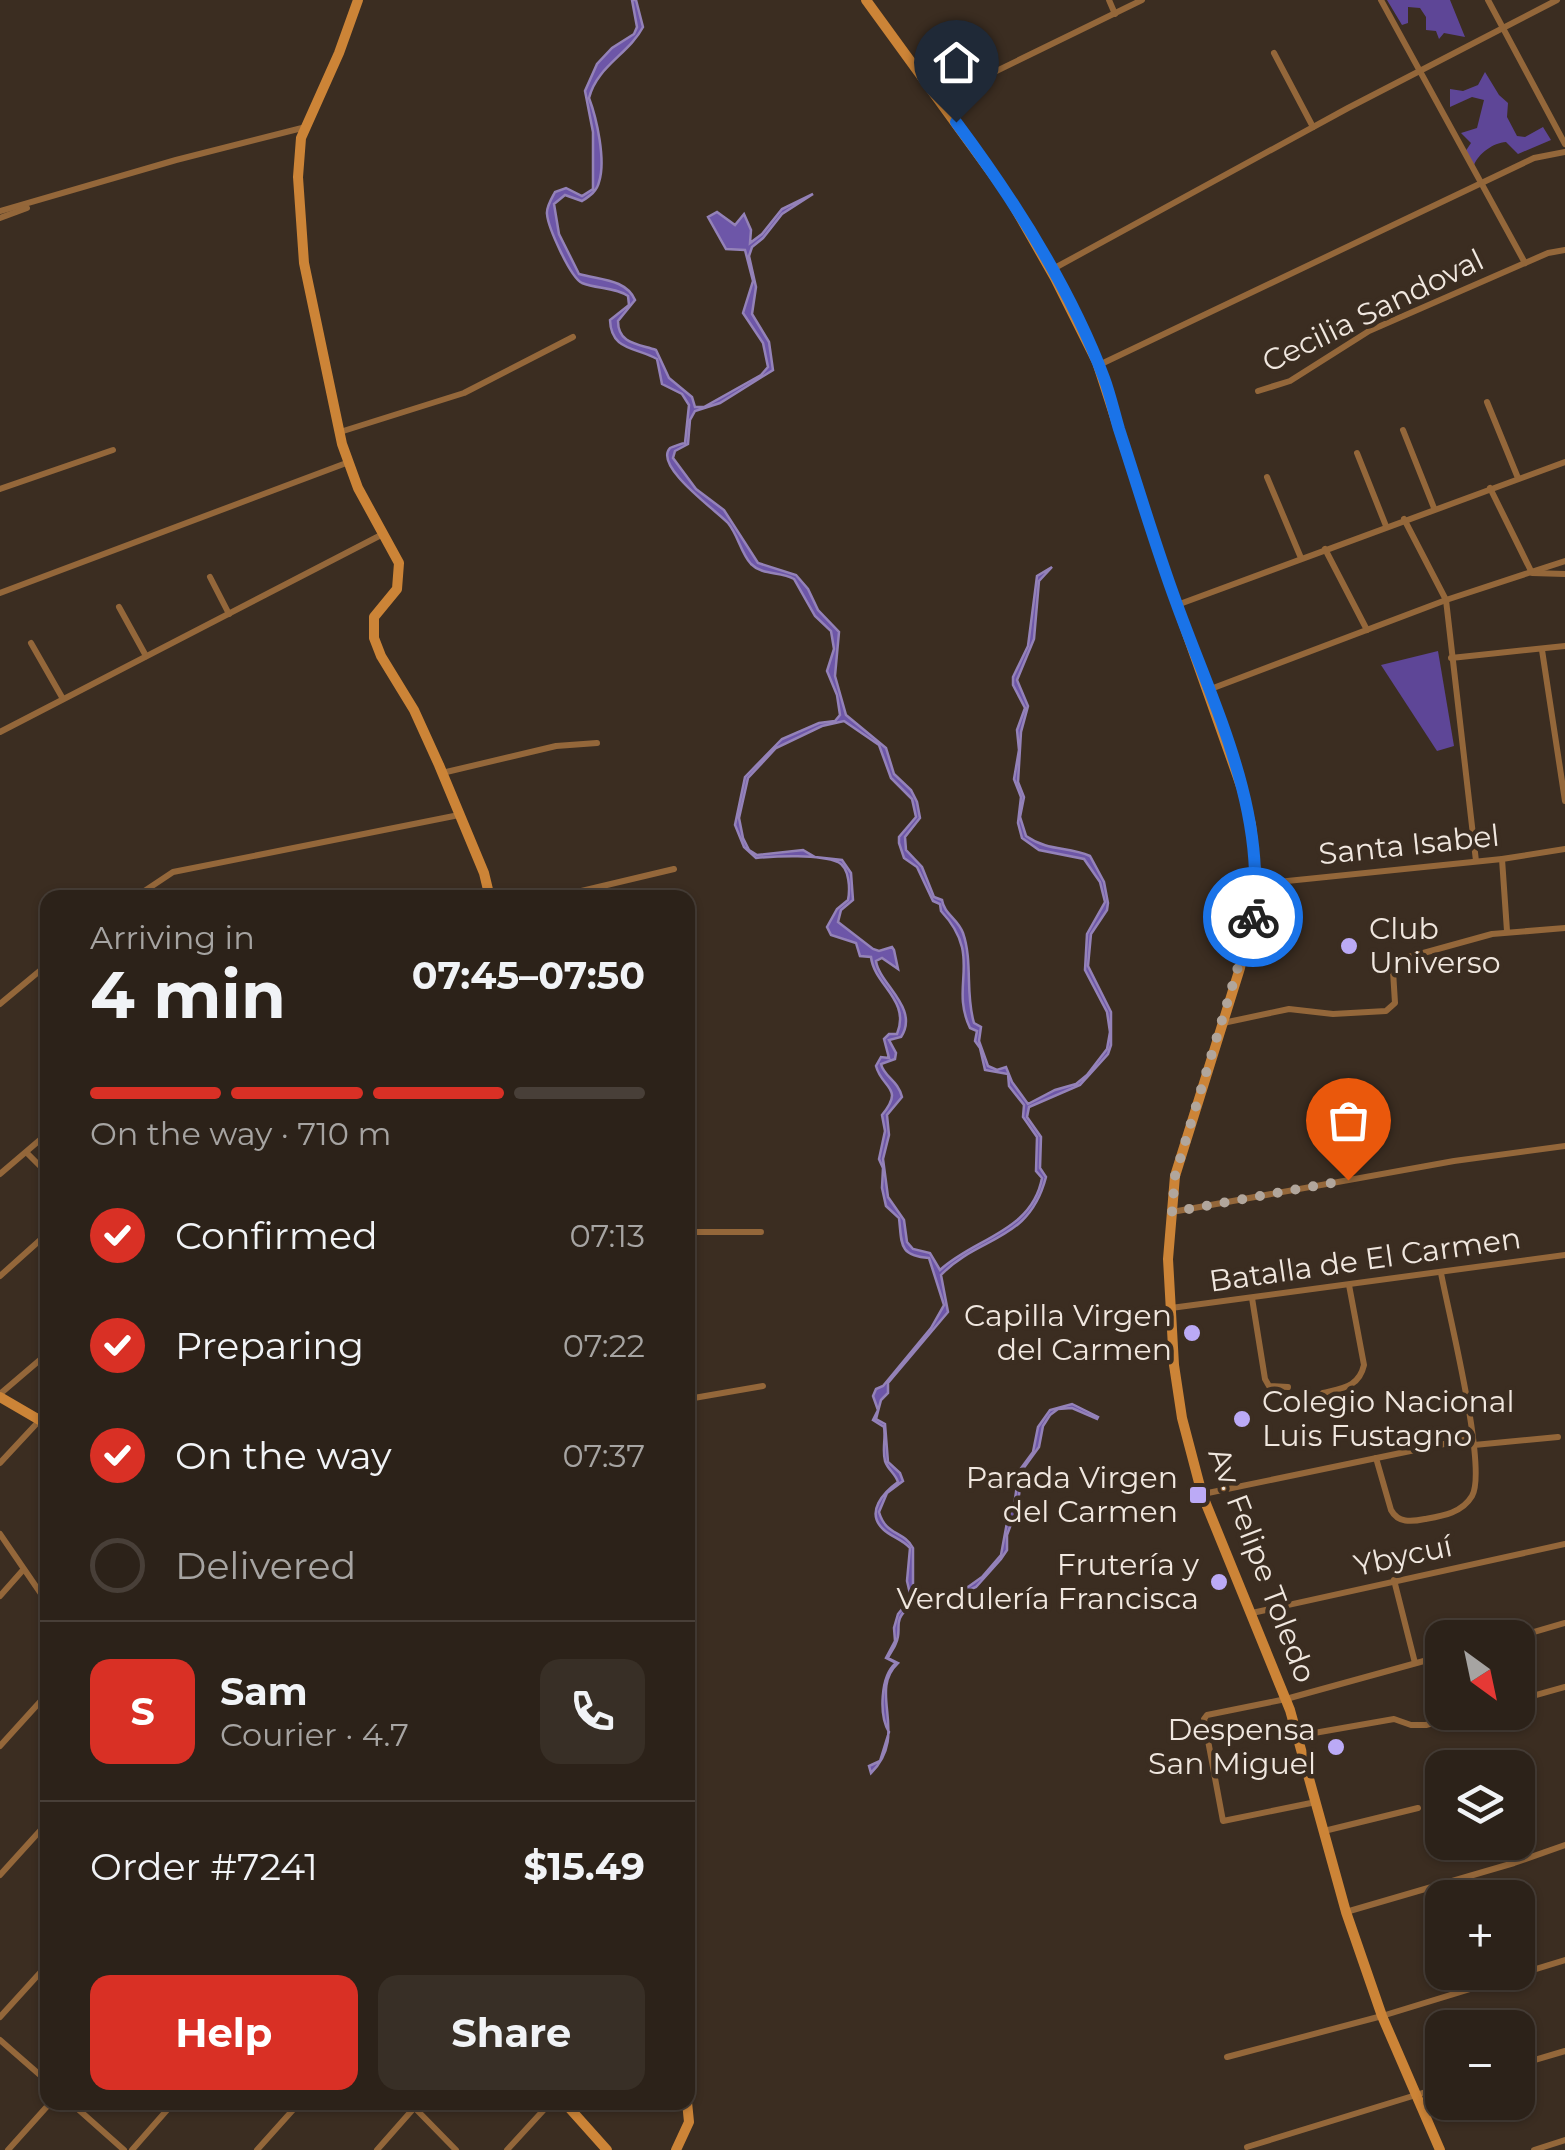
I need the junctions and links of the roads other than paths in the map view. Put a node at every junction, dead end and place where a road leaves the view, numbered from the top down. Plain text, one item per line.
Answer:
1 (358, 0) edge
2 (866, 0) edge
3 (1109, 0) edge
4 (1142, 0) edge
5 (1381, 0) edge
6 (1488, 0) edge
7 (1557, 0) edge
8 (1114, 14) junction
9 (1504, 29) junction
10 (1274, 53) dead end
11 (1421, 72) junction
12 (940, 99) junction
13 (306, 127) junction
14 (1313, 128) junction
15 (1565, 144) edge
16 (1565, 152) edge
17 (1481, 183) junction
18 (0, 215) edge
19 (1565, 250) edge
20 (1525, 263) junction
21 (1050, 270) junction
22 (573, 337) dead end
23 (1098, 365) junction
24 (1258, 391) dead end
25 (1487, 402) dead end
26 (1403, 430) dead end
27 (340, 432) junction
28 (112, 450) dead end
29 (1357, 454) dead end
30 (349, 462) junction
31 (1565, 462) edge
32 (1267, 476) dead end
33 (1518, 478) junction
34 (1490, 488) junction
35 (0, 489) edge
36 (1434, 508) junction
37 (1404, 518) junction
38 (1386, 526) junction
39 (383, 534) junction
40 (1325, 549) junction
41 (1301, 558) junction
42 (1565, 561) edge
43 (1532, 573) junction
44 (1565, 574) edge
45 (210, 577) dead end
46 (0, 593) edge
47 (1446, 600) junction
48 (1177, 605) junction
49 (119, 607) dead end
50 (229, 614) junction
51 (1367, 630) junction
52 (31, 643) dead end
53 (1565, 646) edge
54 (1542, 650) junction
55 (146, 656) junction
56 (1451, 658) junction
57 (1208, 690) junction
58 (63, 699) junction
59 (0, 732) edge
60 (598, 743) dead end
61 (442, 773) junction
62 (1565, 801) edge
63 (459, 814) junction
64 (1565, 849) edge
65 (1502, 859) junction
66 (1476, 861) junction
67 (674, 868) dead end
68 (1257, 884) junction
69 (146, 890) edge
70 (487, 890) edge
71 (585, 890) edge
72 (1565, 928) edge
73 (1506, 931) junction
74 (40, 971) edge
75 (0, 1004) edge
76 (1222, 1024) junction
77 (40, 1141) edge
78 (1565, 1146) edge
79 (27, 1153) junction
80 (40, 1166) edge
81 (0, 1174) edge
82 (1172, 1212) junction
83 (695, 1232) edge
84 (761, 1232) dead end
85 (40, 1240) edge
86 (1565, 1255) edge
87 (1441, 1273) junction
88 (0, 1276) edge
89 (1350, 1285) junction
90 (1252, 1298) junction
91 (1170, 1308) junction
92 (40, 1360) edge
93 (763, 1386) dead end
94 (1288, 1386) dead end
95 (1323, 1393) dead end
96 (0, 1396) edge
97 (695, 1398) edge
98 (40, 1421) edge
99 (40, 1427) edge
100 (1558, 1437) dead end
101 (1473, 1442) junction
102 (1376, 1458) junction
103 (0, 1464) edge
104 (1202, 1494) junction
105 (0, 1534) edge
106 (1565, 1544) edge
107 (23, 1570) junction
108 (1394, 1580) junction
109 (40, 1593) edge
110 (0, 1596) edge
111 (1252, 1613) junction
112 (1565, 1623) edge
113 (1535, 1632) edge
114 (1425, 1660) edge
115 (1415, 1663) junction
116 (1565, 1687) edge
117 (1535, 1695) edge
118 (1286, 1700) junction
119 (40, 1703) edge
120 (1425, 1724) edge
121 (1297, 1736) junction
122 (0, 1746) edge
123 (1316, 1802) junction
124 (1418, 1808) dead end
125 (40, 1831) edge
126 (1324, 1831) junction
127 (1565, 1845) edge
128 (0, 1875) edge
129 (1346, 1912) junction
130 (1565, 1960) edge
131 (40, 1973) edge
132 (1382, 2016) junction
133 (0, 2017) edge
134 (0, 2040) edge
135 (1565, 2050) edge
136 (1227, 2056) dead end
137 (1535, 2059) edge
138 (40, 2075) edge
139 (1425, 2092) edge
140 (1416, 2095) junction
141 (44, 2110) edge
142 (80, 2110) edge
143 (166, 2110) edge
144 (293, 2110) edge
145 (409, 2110) edge
146 (416, 2110) edge
147 (544, 2110) edge
148 (571, 2110) edge
149 (688, 2110) edge
150 (1565, 2140) edge
151 (1247, 2148) dead end
152 (8, 2150) edge
153 (128, 2150) edge
154 (257, 2150) edge
155 (377, 2150) edge
156 (456, 2150) edge
157 (506, 2150) edge
158 (607, 2150) edge
159 (676, 2150) edge
160 (1440, 2150) edge
161 (1534, 2150) edge

1 - 13 main road
2 - 12 main road, Av. Felipe Toledo
3 - 8 street
4 - 8 street
5 - 11 street
6 - 9 street
7 - 9 street
8 - 12 street
9 - 11 street
9 - 15 street
10 - 14 street
11 - 14 street
11 - 17 street
12 - 21 main road, Av. Felipe Toledo
13 - 18 street
13 - 27 main road
14 - 21 street
16 - 17 street
17 - 20 street
17 - 23 street
19 - 20 street, Cecilia Sandoval
20 - 24 street, Cecilia Sandoval
21 - 23 main road, Av. Felipe Toledo
22 - 27 street
23 - 48 main road, Av. Felipe Toledo
25 - 33 street
26 - 36 street
27 - 30 main road
28 - 35 street
29 - 38 street
30 - 39 main road
30 - 46 street
31 - 33 street
32 - 41 street
33 - 34 street
34 - 36 street
34 - 43 street
36 - 37 street
37 - 38 street
37 - 47 street
38 - 40 street
39 - 50 street
39 - 61 main road
40 - 41 street
40 - 51 street
41 - 48 street
42 - 43 street
43 - 44 street
43 - 47 street
45 - 50 street
47 - 51 street
47 - 56 street
48 - 57 main road, Av. Felipe Toledo
49 - 55 street
50 - 55 street
51 - 57 street
52 - 58 street
53 - 54 street
54 - 56 street
54 - 62 street
55 - 58 street
56 - 66 street
57 - 68 main road, Av. Felipe Toledo
58 - 59 street
60 - 61 street
61 - 63 main road
63 - 69 street
63 - 70 main road
64 - 65 street, Santa Isabel
65 - 66 street, Santa Isabel
65 - 73 street
66 - 68 street, Santa Isabel
67 - 71 street
68 - 76 main road, Av. Felipe Toledo
72 - 73 street
73 - 76 street
74 - 75 street
76 - 82 main road, Av. Felipe Toledo
77 - 79 street
78 - 82 street
79 - 80 street
79 - 81 street
82 - 91 main road, Av. Felipe Toledo
83 - 84 street
85 - 88 street
86 - 87 street, Batalla de El Carmen
87 - 89 street, Batalla de El Carmen
87 - 101 street
89 - 90 street, Batalla de El Carmen
89 - 95 street
90 - 91 street, Batalla de El Carmen
90 - 94 street
91 - 104 main road, Av. Felipe Toledo
92 - 96 street
93 - 97 street
96 - 98 main road
99 - 103 street
100 - 101 street
101 - 102 street
101 - 102 street
102 - 104 street
104 - 111 main road, Av. Felipe Toledo
105 - 107 street
106 - 108 street, Ybycuí
107 - 109 street
107 - 110 street
108 - 111 street, Ybycuí
108 - 115 street
111 - 118 main road, Av. Felipe Toledo
112 - 113 street
114 - 115 street
115 - 118 street
116 - 117 street
118 - 121 main road, Av. Felipe Toledo
118 - 123 street
119 - 122 street
120 - 121 street
121 - 123 main road, Av. Felipe Toledo
123 - 126 main road, Av. Felipe Toledo
124 - 126 street
125 - 128 street
126 - 129 main road, Av. Felipe Toledo
127 - 129 street
129 - 132 main road, Av. Felipe Toledo
130 - 132 street
131 - 133 street
132 - 136 street
132 - 140 main road, Av. Felipe Toledo
134 - 138 street
135 - 137 street
139 - 140 street
140 - 151 street
140 - 160 main road, Av. Felipe Toledo
141 - 152 street
142 - 153 street
143 - 153 street
144 - 154 street
145 - 155 street
146 - 156 street
147 - 157 street
148 - 158 main road
149 - 159 main road
150 - 161 street

